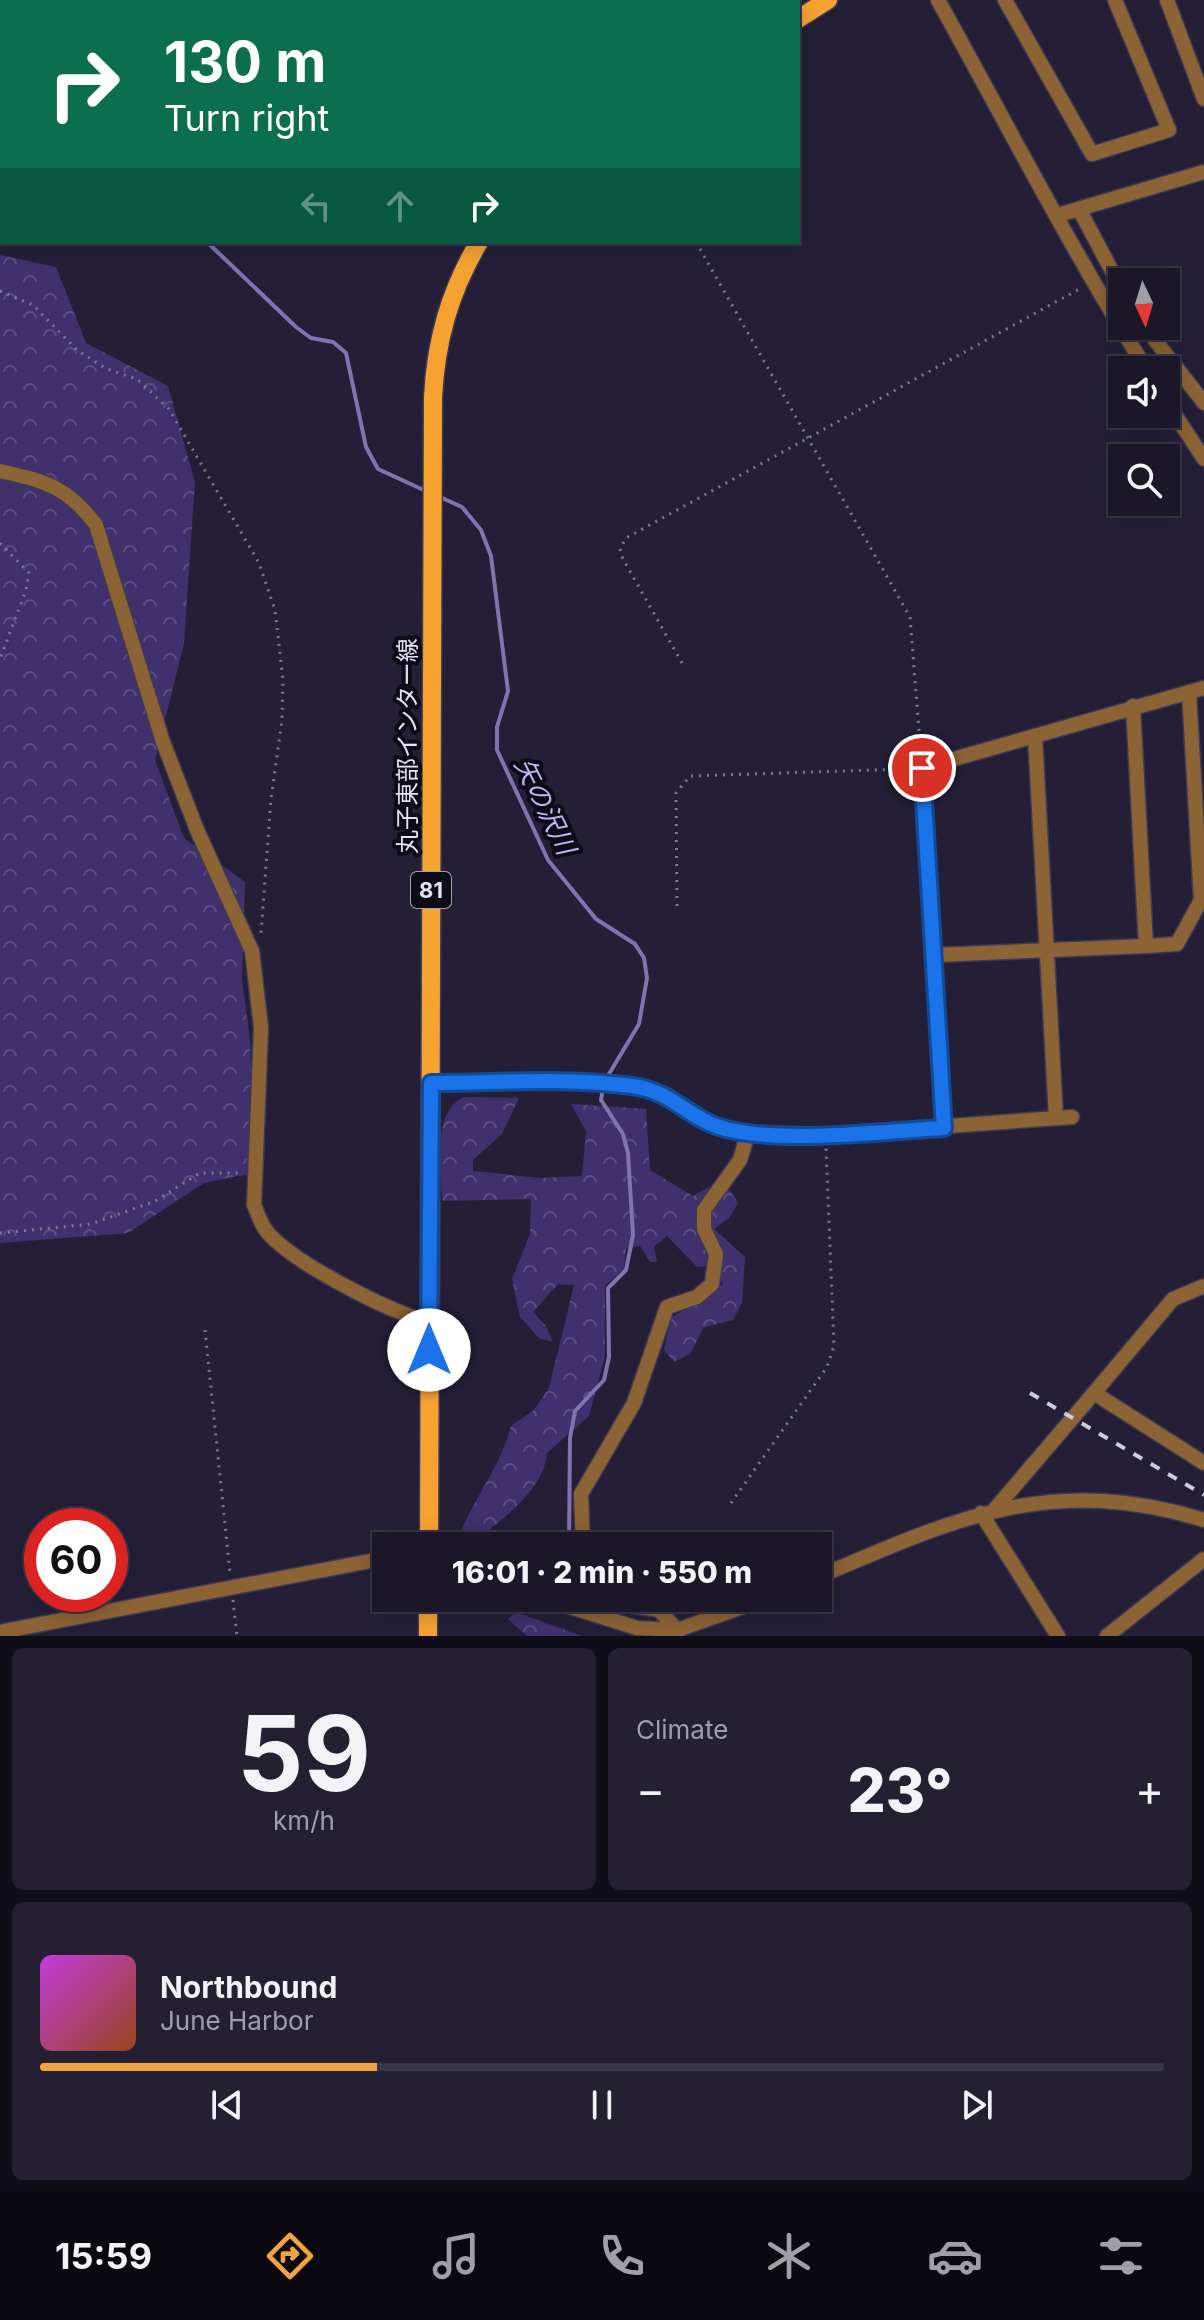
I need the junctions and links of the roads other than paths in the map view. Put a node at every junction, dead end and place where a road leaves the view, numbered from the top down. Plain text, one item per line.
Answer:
1 (828, 0) edge
2 (938, 0) edge
3 (1005, 0) edge
4 (1115, 0) edge
5 (1167, 0) edge
6 (800, 18) edge
7 (1197, 62) edge
8 (1204, 99) edge
9 (1204, 172) edge
10 (1079, 209) junction
11 (1058, 215) junction
12 (478, 244) edge
13 (1110, 268) edge
14 (1155, 340) edge
15 (1138, 356) edge
16 (1204, 403) edge
17 (1180, 422) edge
18 (1204, 459) edge
19 (0, 471) edge
20 (1204, 688) edge
21 (1189, 692) junction
22 (1133, 706) junction
23 (1035, 736) junction
24 (1146, 946) junction
25 (1047, 951) junction
26 (935, 955) junction
27 (431, 1083) junction
28 (1072, 1117) dead end
29 (1056, 1118) junction
30 (944, 1128) junction
31 (748, 1133) junction
32 (1204, 1286) edge
33 (429, 1322) junction
34 (1094, 1393) junction
35 (1204, 1463) edge
36 (988, 1511) junction
37 (1204, 1520) edge
38 (429, 1532) edge
39 (582, 1532) edge
40 (1204, 1559) edge
41 (372, 1561) edge
42 (832, 1571) edge
43 (428, 1612) edge
44 (586, 1612) edge
45 (661, 1612) edge
46 (732, 1612) edge
47 (0, 1632) edge
48 (677, 1633) edge
49 (428, 1636) edge
50 (1058, 1636) edge
51 (1107, 1636) edge

1 - 6 main road
2 - 11 street
3 - 4 street
5 - 7 street
7 - 8 street
9 - 10 street
10 - 11 street
10 - 13 street
11 - 15 street
12 - 27 main road, 丸子東部インター線 / 81
14 - 16 street
17 - 18 street
19 - 33 street
20 - 21 street
21 - 22 street
21 - 24 street
22 - 23 street
22 - 24 street
23 - 25 street
23 - 26 street
24 - 25 street
25 - 26 street
25 - 29 street
26 - 30 street
27 - 31 street
27 - 33 main road, 丸子東部インター線 / 81
28 - 29 street
29 - 30 street
30 - 31 street
31 - 39 street
32 - 34 street
33 - 38 main road, 丸子東部インター線 / 81
34 - 35 street
34 - 36 street
36 - 37 street
36 - 42 street
36 - 50 street
40 - 51 street
41 - 47 street
43 - 49 main road
44 - 48 street
45 - 48 street
46 - 48 street

